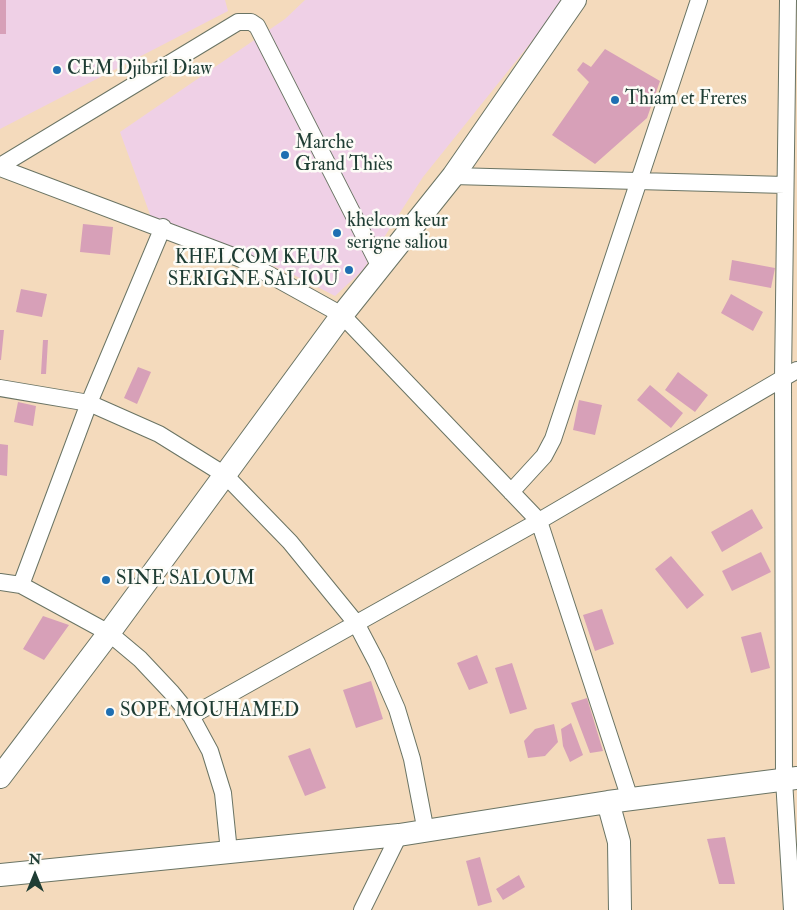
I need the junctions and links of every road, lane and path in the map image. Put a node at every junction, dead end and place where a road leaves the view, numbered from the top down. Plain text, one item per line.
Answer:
1 (575, 0) edge
2 (699, 0) edge
3 (788, 0) edge
4 (0, 167) edge
5 (453, 176) junction
6 (638, 181) junction
7 (785, 185) junction
8 (163, 228) junction
9 (381, 269) junction
10 (342, 315) junction
11 (790, 374) edge
12 (0, 388) edge
13 (89, 403) junction
14 (225, 475) junction
15 (511, 492) junction
16 (539, 521) junction
17 (790, 538) edge
18 (0, 582) edge
19 (21, 585) junction
20 (356, 624) junction
21 (109, 633) junction
22 (192, 716) junction
23 (0, 777) edge
24 (791, 779) edge
25 (630, 799) junction
26 (608, 802) junction
27 (426, 832) junction
28 (399, 836) junction
29 (229, 852) junction
30 (6, 872) edge
31 (362, 910) edge
32 (620, 910) edge
33 (792, 910) edge

1 - 5 street
2 - 6 street
3 - 7 street
4 - 8 street
4 - 9 street
5 - 6 street
5 - 9 street
6 - 7 street
6 - 15 street
7 - 11 street
8 - 10 street
8 - 13 street
9 - 10 street
10 - 14 street
10 - 15 street
11 - 16 street
11 - 17 street
12 - 13 street
13 - 14 street
13 - 19 street
14 - 20 street
14 - 21 street
15 - 16 street
16 - 20 street
16 - 25 street
17 - 24 street
18 - 19 street
19 - 21 street
20 - 22 street
20 - 27 street
21 - 22 street
21 - 23 street
22 - 29 street
24 - 25 street
24 - 33 street
25 - 26 street
26 - 27 street
26 - 32 street
27 - 28 street
28 - 29 street
28 - 31 street
29 - 30 street

